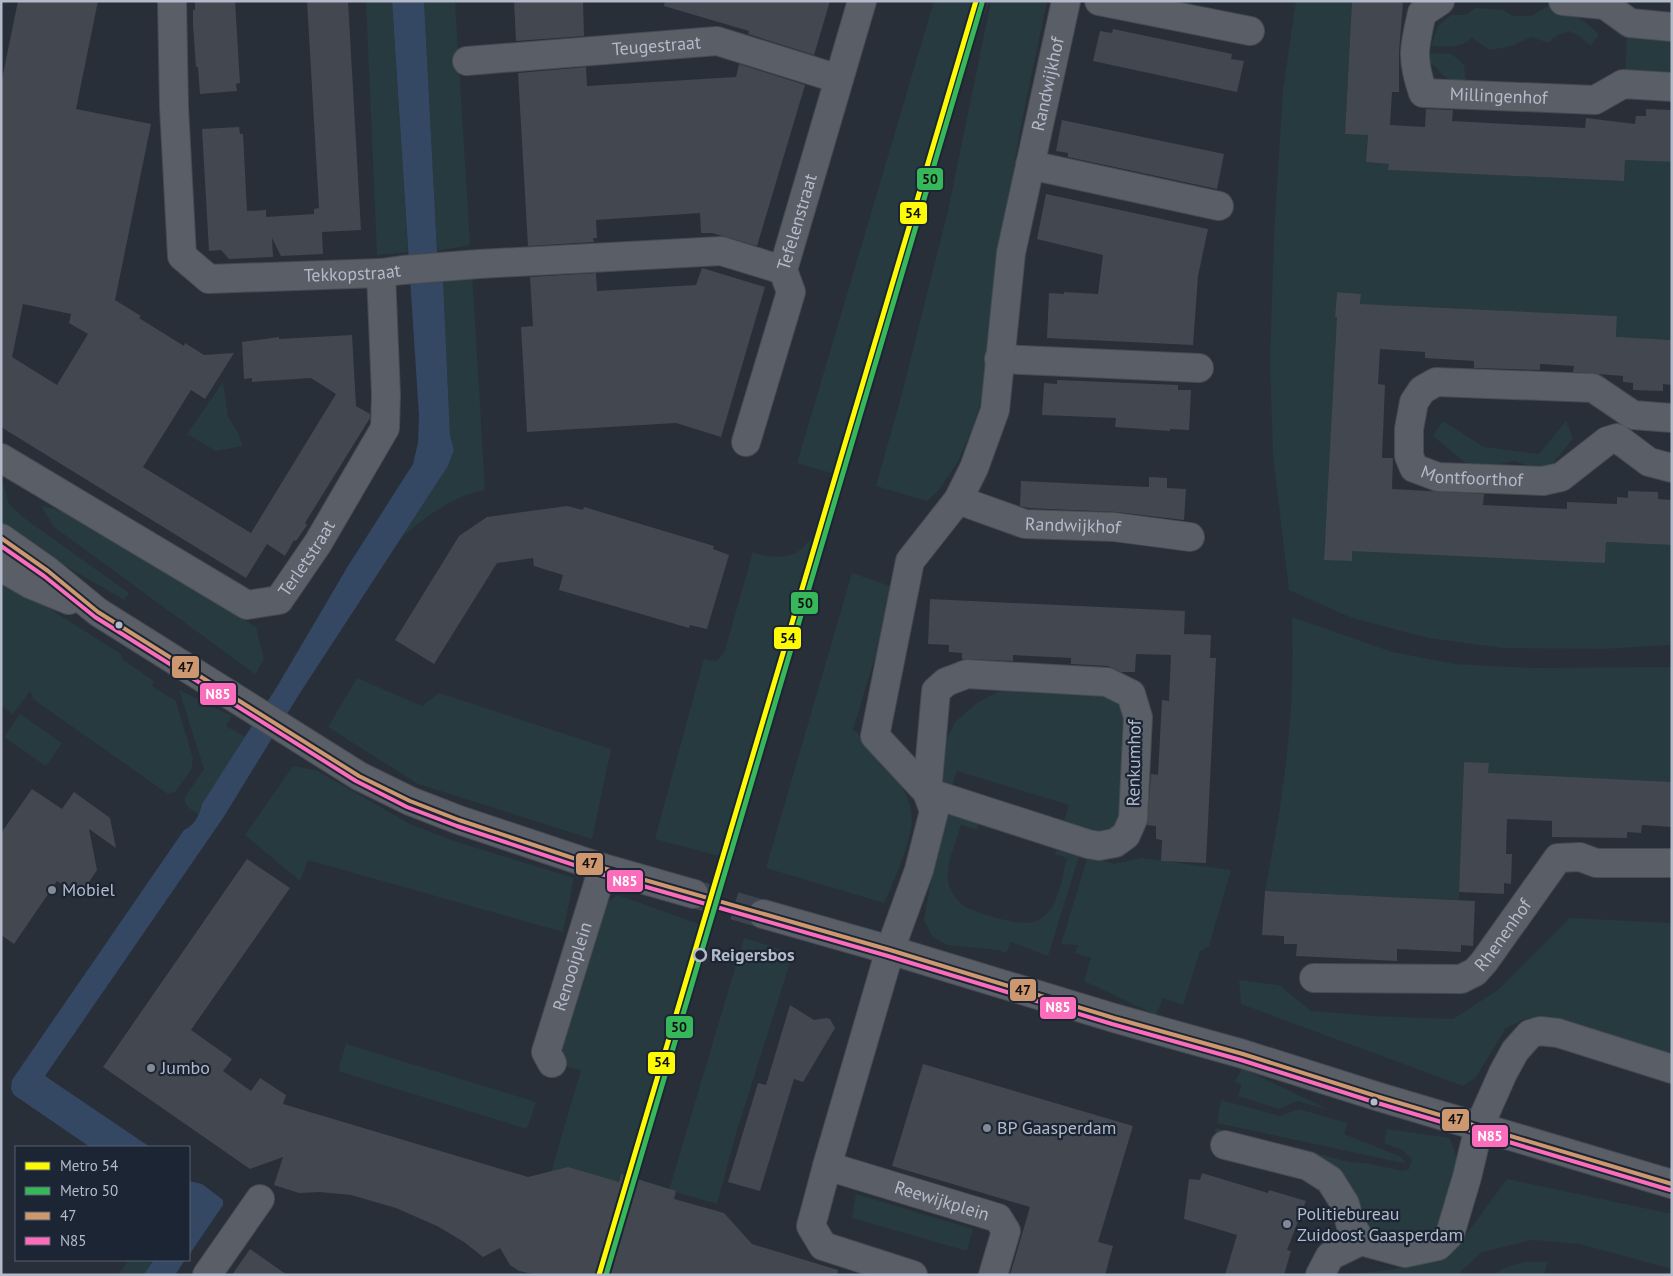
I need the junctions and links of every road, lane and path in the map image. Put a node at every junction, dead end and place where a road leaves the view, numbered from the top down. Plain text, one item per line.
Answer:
1 (172, 1) edge
2 (862, 1) edge
3 (1066, 1) edge
4 (1099, 1) edge
5 (1440, 1) edge
6 (1563, 1) edge
7 (1672, 27) edge
8 (1250, 31) dead end
9 (468, 61) dead end
10 (839, 79) junction
11 (1672, 87) edge
12 (1030, 165) junction
13 (1219, 206) dead end
14 (782, 270) junction
15 (392, 271) junction
16 (999, 359) junction
17 (1199, 368) dead end
18 (1672, 418) edge
19 (746, 442) dead end
20 (1, 458) edge
21 (1672, 468) edge
22 (950, 509) junction
23 (1190, 537) dead end
24 (1, 538) edge
25 (1, 567) edge
26 (98, 612) junction
27 (927, 792) junction
28 (1672, 863) edge
29 (602, 868) junction
30 (694, 894) tunnel mouth
31 (764, 914) tunnel mouth
32 (890, 950) junction
33 (1314, 978) dead end
34 (552, 1064) dead end
35 (1672, 1069) edge
36 (1479, 1127) junction
37 (1225, 1144) dead end
38 (827, 1166) junction
39 (1672, 1184) edge
40 (260, 1199) dead end
41 (1362, 1240) junction
42 (207, 1275) edge
43 (913, 1275) edge
44 (993, 1275) edge
45 (1320, 1275) edge

1 - 15 street, Tekkopstraat
2 - 10 street, Tefelenstraat
3 - 12 street, Randwijkhof
4 - 8 street
5 - 11 street, Millingenhof
6 - 7 street
9 - 10 street, Teugestraat
10 - 14 street, Tefelenstraat
12 - 13 street
12 - 16 street, Randwijkhof
14 - 15 street, Tekkopstraat
14 - 19 street, Tefelenstraat
15 - 20 street, Terletstraat
16 - 17 street
16 - 22 street, Randwijkhof
18 - 21 street, Montfoorthof
22 - 23 street, Randwijkhof
22 - 27 street, Renkumhof
24 - 26 street
25 - 26 street
26 - 29 street
27 - 27 street, Renkumhof
27 - 32 street, Renkumhof
28 - 33 street, Rhenenhof
29 - 30 street
29 - 34 street, Renooiplein
31 - 32 street
32 - 36 street
32 - 38 street
35 - 36 street
36 - 39 street
36 - 41 street
37 - 41 street
38 - 43 street
38 - 44 street, Reewijkplein
40 - 42 street
41 - 45 street

